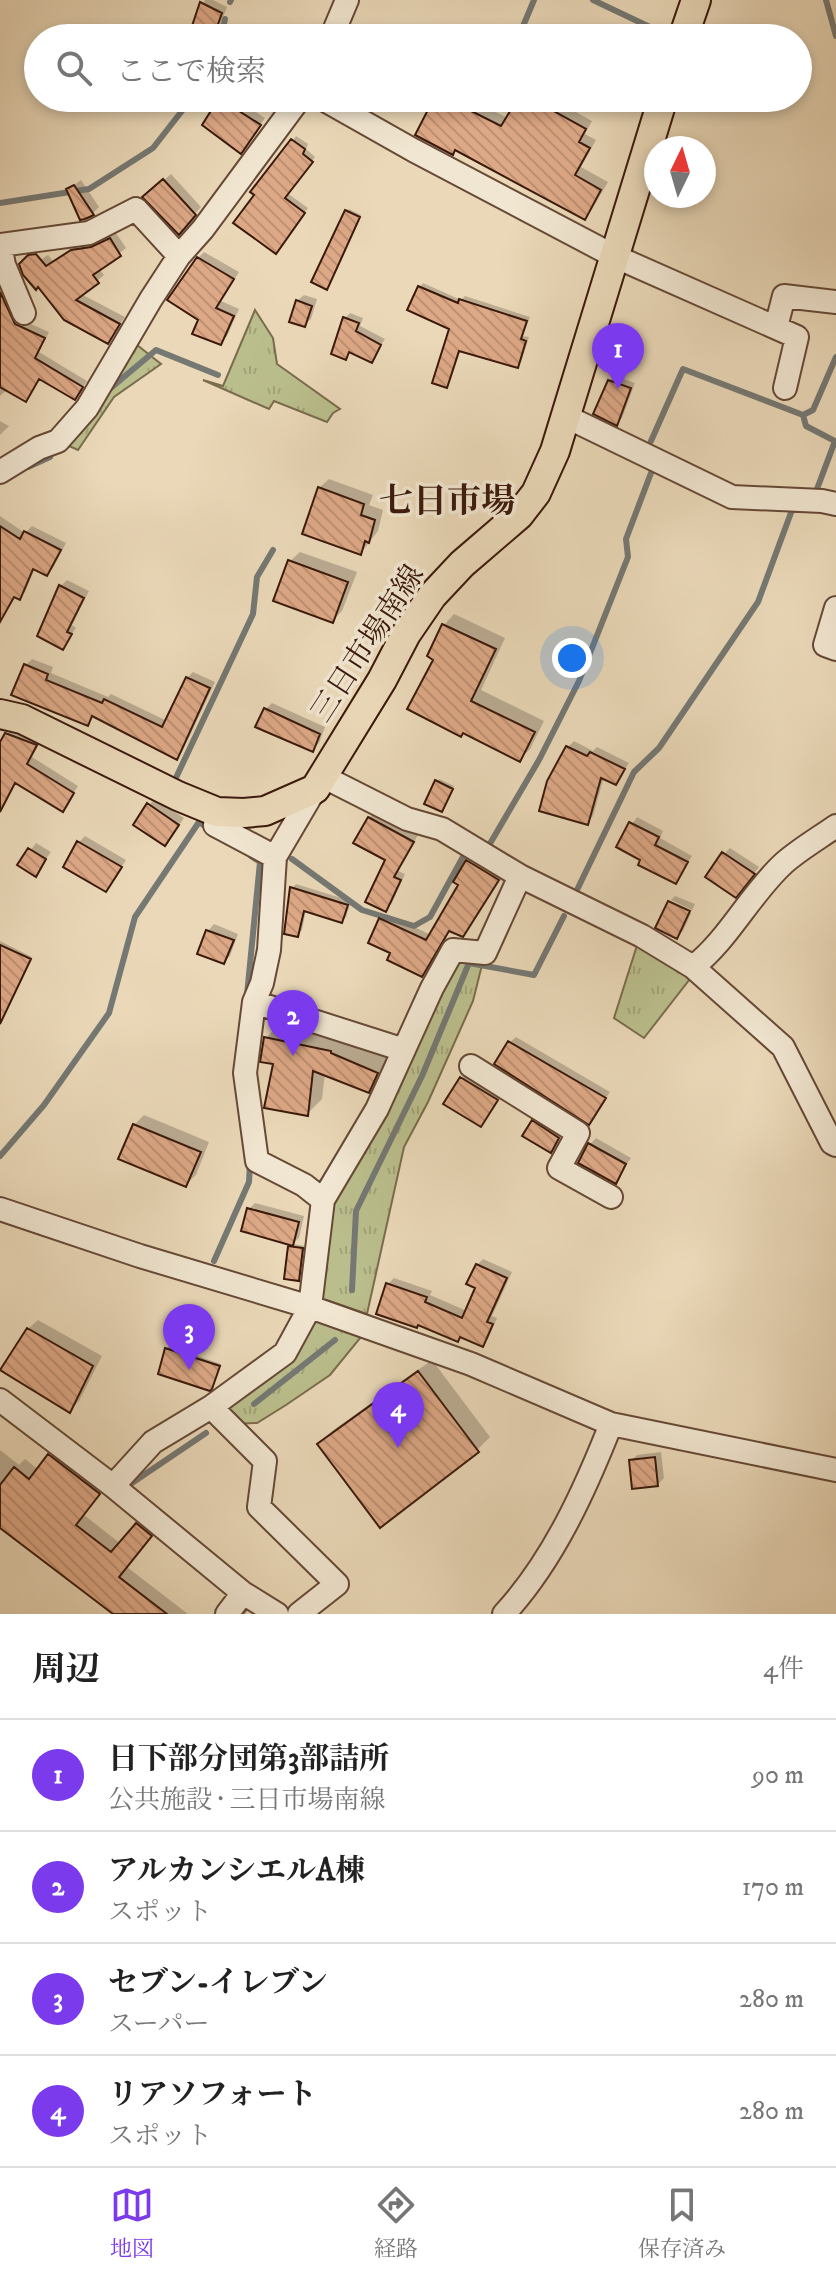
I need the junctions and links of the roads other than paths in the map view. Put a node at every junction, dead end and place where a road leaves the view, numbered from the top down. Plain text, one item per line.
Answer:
1 (347, 0) edge
2 (696, 0) edge
3 (337, 24) edge
4 (688, 24) edge
5 (290, 112) edge
6 (346, 112) edge
7 (659, 112) edge
8 (1, 255) edge
9 (179, 256) junction
10 (614, 256) junction
11 (836, 302) edge
12 (24, 313) dead end
13 (776, 327) junction
14 (785, 388) dead end
15 (565, 416) junction
16 (0, 472) edge
17 (836, 504) edge
18 (836, 608) edge
19 (836, 649) edge
20 (0, 714) edge
21 (319, 783) junction
22 (217, 812) junction
23 (836, 826) edge
24 (275, 857) junction
25 (520, 876) junction
26 (693, 967) junction
27 (254, 1002) junction
28 (404, 1050) junction
29 (471, 1066) dead end
30 (836, 1145) edge
31 (611, 1197) dead end
32 (323, 1200) junction
33 (0, 1209) edge
34 (310, 1307) junction
35 (0, 1400) edge
36 (211, 1407) junction
37 (611, 1424) junction
38 (836, 1470) edge
39 (113, 1486) junction
40 (243, 1593) junction
41 (227, 1614) edge
42 (277, 1614) edge
43 (299, 1614) edge
44 (504, 1614) edge

1 - 3 street
2 - 4 main road
5 - 9 street
6 - 10 street
7 - 10 main road, 三日市場南線
8 - 9 street
8 - 12 street
9 - 16 street
10 - 13 street
10 - 15 main road, 三日市場南線
11 - 13 street
13 - 14 street
15 - 17 street
15 - 21 main road, 三日市場南線
18 - 19 street
20 - 22 main road
21 - 22 main road
21 - 24 street
21 - 25 street
22 - 24 street
23 - 26 street
24 - 27 street
25 - 26 street
25 - 28 street
26 - 30 street
27 - 28 street
27 - 32 street
28 - 32 street
29 - 31 street
32 - 34 street
33 - 34 street
34 - 36 street
34 - 37 street
35 - 39 street
36 - 39 street
36 - 43 street
37 - 38 street
37 - 44 street
39 - 40 street
40 - 41 street
40 - 42 street

